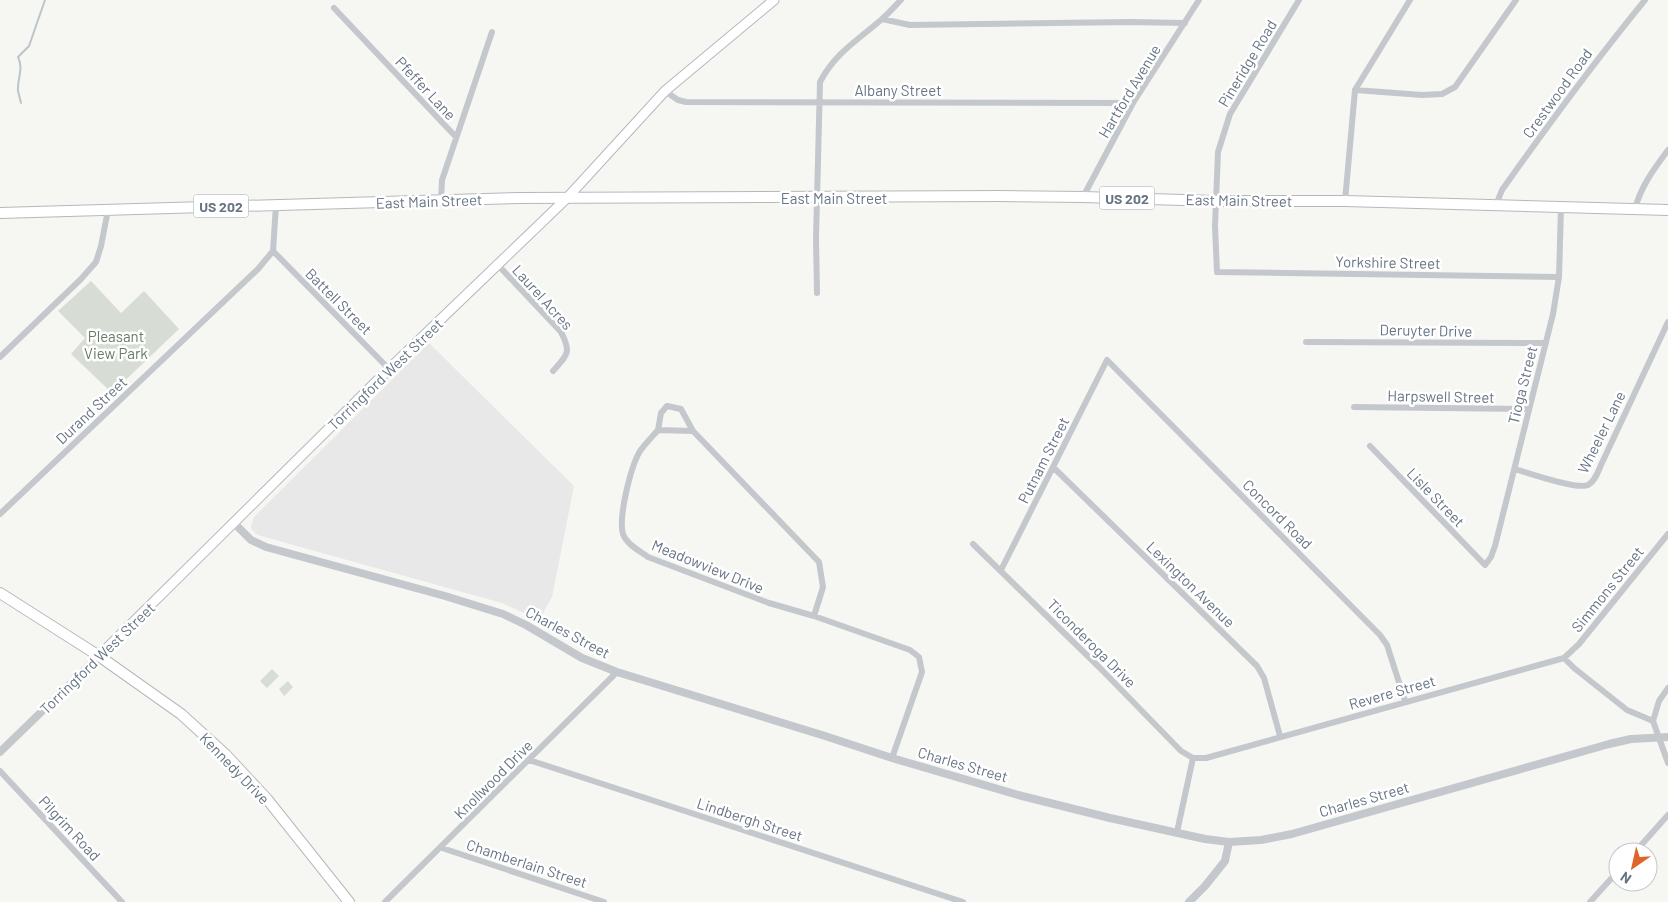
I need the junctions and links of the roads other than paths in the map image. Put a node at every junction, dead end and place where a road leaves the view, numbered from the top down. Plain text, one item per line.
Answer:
1 (774, 0) edge
2 (901, 0) edge
3 (1199, 0) edge
4 (1299, 0) edge
5 (1410, 0) edge
6 (1516, 0) edge
7 (1645, 0) edge
8 (334, 8) dead end
9 (882, 19) junction
10 (1185, 23) junction
11 (492, 32) dead end
12 (1356, 90) junction
13 (665, 91) junction
14 (820, 102) junction
15 (1133, 103) junction
16 (456, 137) junction
17 (1668, 150) edge
18 (1083, 197) junction
19 (567, 198) junction
20 (816, 198) junction
21 (441, 201) junction
22 (1216, 201) junction
23 (1346, 201) junction
24 (276, 205) junction
25 (1496, 205) junction
26 (1561, 208) junction
27 (1635, 209) junction
28 (108, 210) junction
29 (1668, 210) edge
30 (0, 213) edge
31 (272, 251) junction
32 (498, 265) junction
33 (1559, 277) junction
34 (818, 293) dead end
35 (1668, 322) edge
36 (1306, 342) dead end
37 (1546, 343) junction
38 (0, 357) edge
39 (1107, 360) joint
40 (389, 369) junction
41 (553, 372) dead end
42 (1354, 408) dead end
43 (1528, 409) junction
44 (658, 430) junction
45 (693, 431) junction
46 (1370, 446) dead end
47 (1054, 468) junction
48 (1514, 470) junction
49 (0, 514) edge
50 (234, 523) junction
51 (1668, 534) edge
52 (974, 544) dead end
53 (1485, 565) joint
54 (1001, 570) junction
55 (0, 593) edge
56 (814, 616) junction
57 (99, 656) junction
58 (1564, 658) junction
59 (617, 672) junction
60 (1668, 688) edge
61 (1405, 701) junction
62 (1653, 721) junction
63 (1280, 736) junction
64 (1658, 737) junction
65 (1668, 737) edge
66 (0, 752) edge
67 (892, 758) junction
68 (1193, 758) junction
69 (528, 760) junction
70 (1668, 763) edge
71 (0, 771) edge
72 (1668, 815) edge
73 (1177, 832) junction
74 (1230, 842) junction
75 (1644, 842) edge
76 (442, 848) junction
77 (1608, 882) edge
78 (122, 902) edge
79 (348, 902) edge
80 (385, 902) edge
81 (604, 902) edge
82 (963, 902) edge
83 (1189, 902) edge
84 (1590, 902) edge

1 - 13 main road, Torringford West Street
2 - 9 street
3 - 10 street, Hartford Avenue
4 - 22 street, Pineridge Road
5 - 12 street
6 - 12 street
7 - 25 street, Crestwood Road
8 - 16 street, Pfeffer Lane
9 - 10 street
9 - 14 street
10 - 15 street, Hartford Avenue
11 - 16 street
12 - 23 street
13 - 14 street, Albany Street
13 - 19 main road, Torringford West Street
14 - 15 street, Albany Street
14 - 20 street
15 - 18 street, Hartford Avenue
16 - 21 street, Pfeffer Lane
17 - 27 street
18 - 20 main road, East Main Street / US 202
18 - 22 main road, East Main Street / US 202
19 - 20 main road, East Main Street / US 202
19 - 21 main road, East Main Street / US 202
19 - 32 main road, Torringford West Street
20 - 34 street
21 - 24 main road, East Main Street / US 202
22 - 23 main road, East Main Street / US 202
22 - 33 street, Yorkshire Street
23 - 25 main road, East Main Street / US 202
24 - 28 main road, East Main Street / US 202
24 - 31 street
25 - 26 main road, East Main Street / US 202
26 - 27 main road, East Main Street / US 202
26 - 33 street, Tioga Street
27 - 29 main road, East Main Street / US 202
28 - 30 main road, East Main Street / US 202
28 - 38 street
31 - 40 street, Battell Street
31 - 49 street, Durand Street
32 - 40 main road, Torringford West Street
32 - 41 street, Laurel Acres
33 - 37 street, Tioga Street
35 - 48 street, Wheeler Lane
36 - 37 street, Deruyter Drive
37 - 43 street, Tioga Street
39 - 47 street, Putnam Street
39 - 61 street, Concord Road
40 - 50 main road, Torringford West Street
42 - 43 street, Harpswell Street
43 - 48 street, Tioga Street
44 - 45 street
44 - 45 street, Meadowview Drive
44 - 56 street, Meadowview Drive
45 - 56 street, Meadowview Drive
46 - 53 street, Lisle Street
47 - 54 street, Putnam Street
47 - 63 street, Lexington Avenue
48 - 53 street, Tioga Street
50 - 57 main road, Torringford West Street
50 - 59 street, Charles Street
51 - 58 street, Simmons Street
52 - 54 street, Ticonderoga Drive
54 - 68 street, Ticonderoga Drive
55 - 57 main road, Kennedy Drive
56 - 67 street, Meadowview Drive
57 - 66 street, Torringford West Street
57 - 79 main road, Kennedy Drive
58 - 61 street, Revere Street
58 - 62 street
59 - 67 street, Charles Street
59 - 69 street, Knollwood Drive
60 - 62 street
61 - 63 street, Revere Street
62 - 64 street
63 - 68 street, Revere Street
64 - 65 street, Charles Street
64 - 70 street
64 - 74 street, Charles Street
67 - 73 street, Charles Street
68 - 73 street
69 - 76 street, Knollwood Drive
69 - 82 street, Lindbergh Street
71 - 78 street, Pilgrim Road
72 - 75 street
73 - 74 street, Charles Street
74 - 83 street
76 - 80 street, Knollwood Drive
76 - 81 street, Chamberlain Street
77 - 84 street

